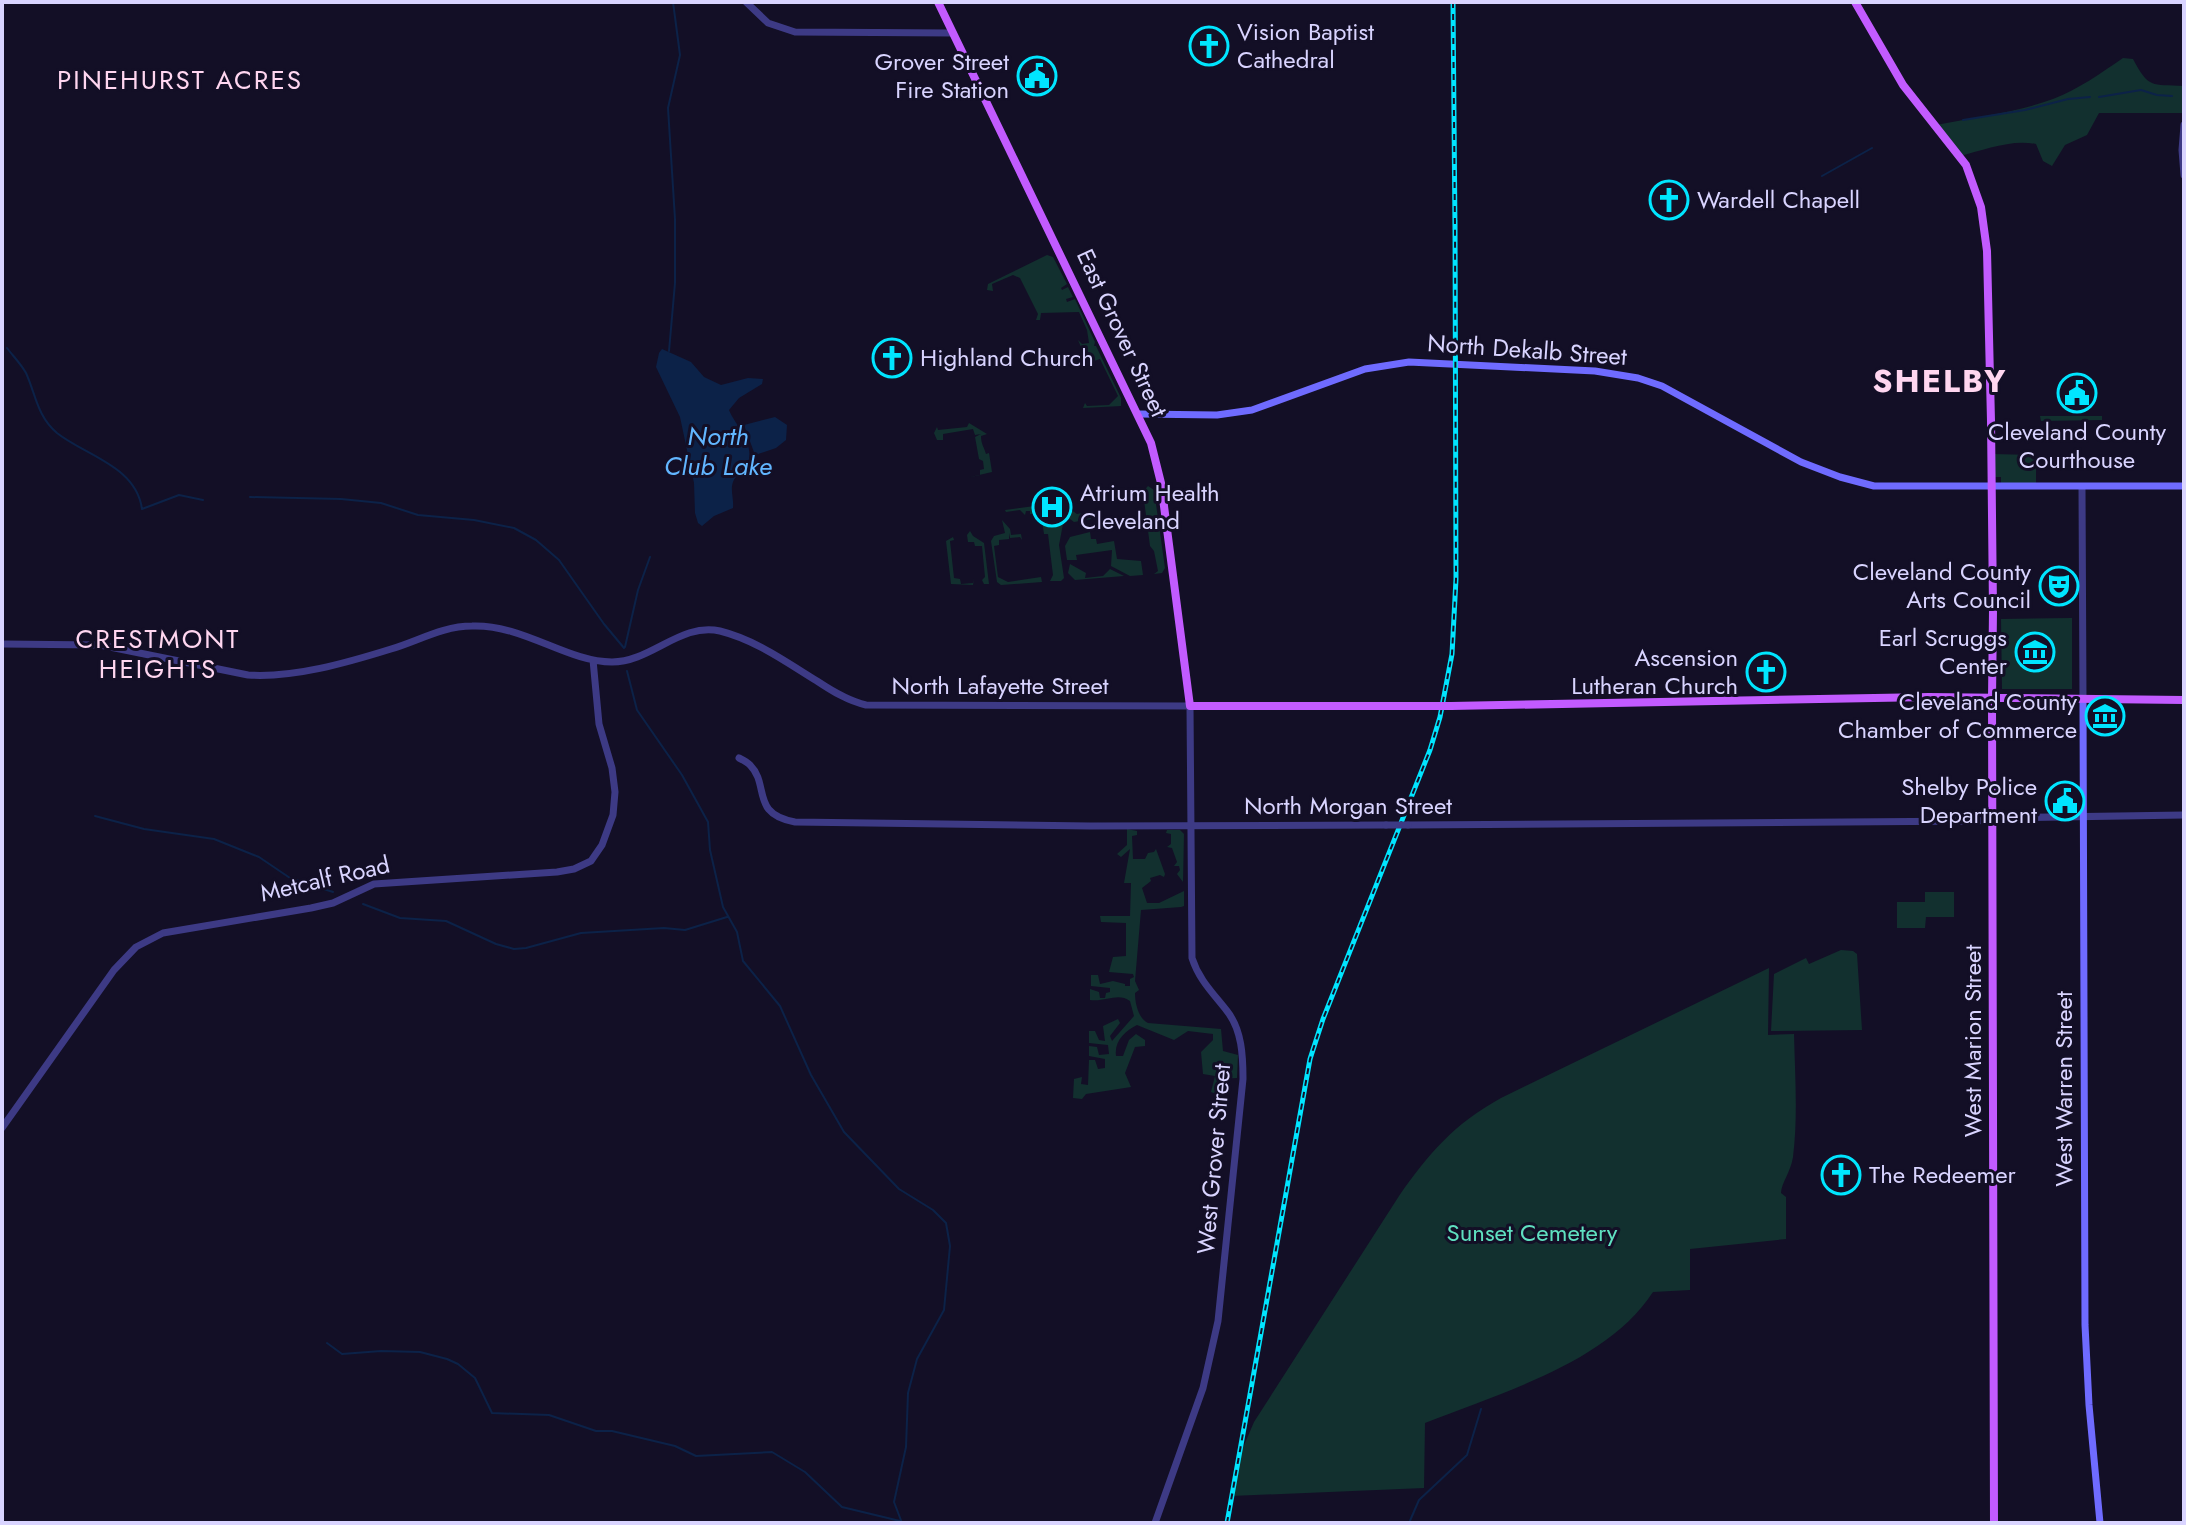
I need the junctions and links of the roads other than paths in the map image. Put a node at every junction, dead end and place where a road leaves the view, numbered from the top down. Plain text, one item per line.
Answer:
1 (746, 2) edge
2 (938, 2) edge
3 (1855, 2) edge
4 (953, 33) junction
5 (2184, 125) edge
6 (2182, 134) edge
7 (2184, 175) edge
8 (1139, 414) junction
9 (2184, 486) edge
10 (1992, 487) junction
11 (2082, 488) junction
12 (2, 644) edge
13 (593, 660) junction
14 (1992, 699) junction
15 (2083, 700) junction
16 (2184, 700) edge
17 (1190, 706) junction
18 (739, 758) dead end
19 (2184, 815) edge
20 (2082, 816) junction
21 (1992, 818) junction
22 (1190, 826) junction
23 (2, 1128) edge
24 (1155, 1523) edge
25 (1994, 1523) edge
26 (2100, 1523) edge

1 - 4 street
2 - 4 main road, East Grover Street
3 - 10 main road, West Marion Street
4 - 8 main road, East Grover Street
5 - 6 street
6 - 7 street
8 - 10 main road, North Dekalb Street
8 - 17 main road, East Grover Street
9 - 11 main road, North Dekalb Street
10 - 11 main road, North Dekalb Street
10 - 14 main road, West Marion Street
11 - 15 street, West Warren Street
12 - 13 street, North Lafayette Street
13 - 17 street, North Lafayette Street
13 - 23 street, Metcalf Road
14 - 15 main road, North Lafayette Street
14 - 17 main road, North Lafayette Street, bridge
14 - 21 main road, West Marion Street
15 - 16 main road, North Lafayette Street
15 - 20 main road, West Warren Street
17 - 22 street, West Grover Street
18 - 22 street, North Morgan Street
19 - 20 street, North Morgan Street
20 - 21 street, North Morgan Street
20 - 26 main road, West Warren Street
21 - 22 street, North Morgan Street, bridge
21 - 25 main road, West Marion Street
22 - 24 street, West Grover Street

